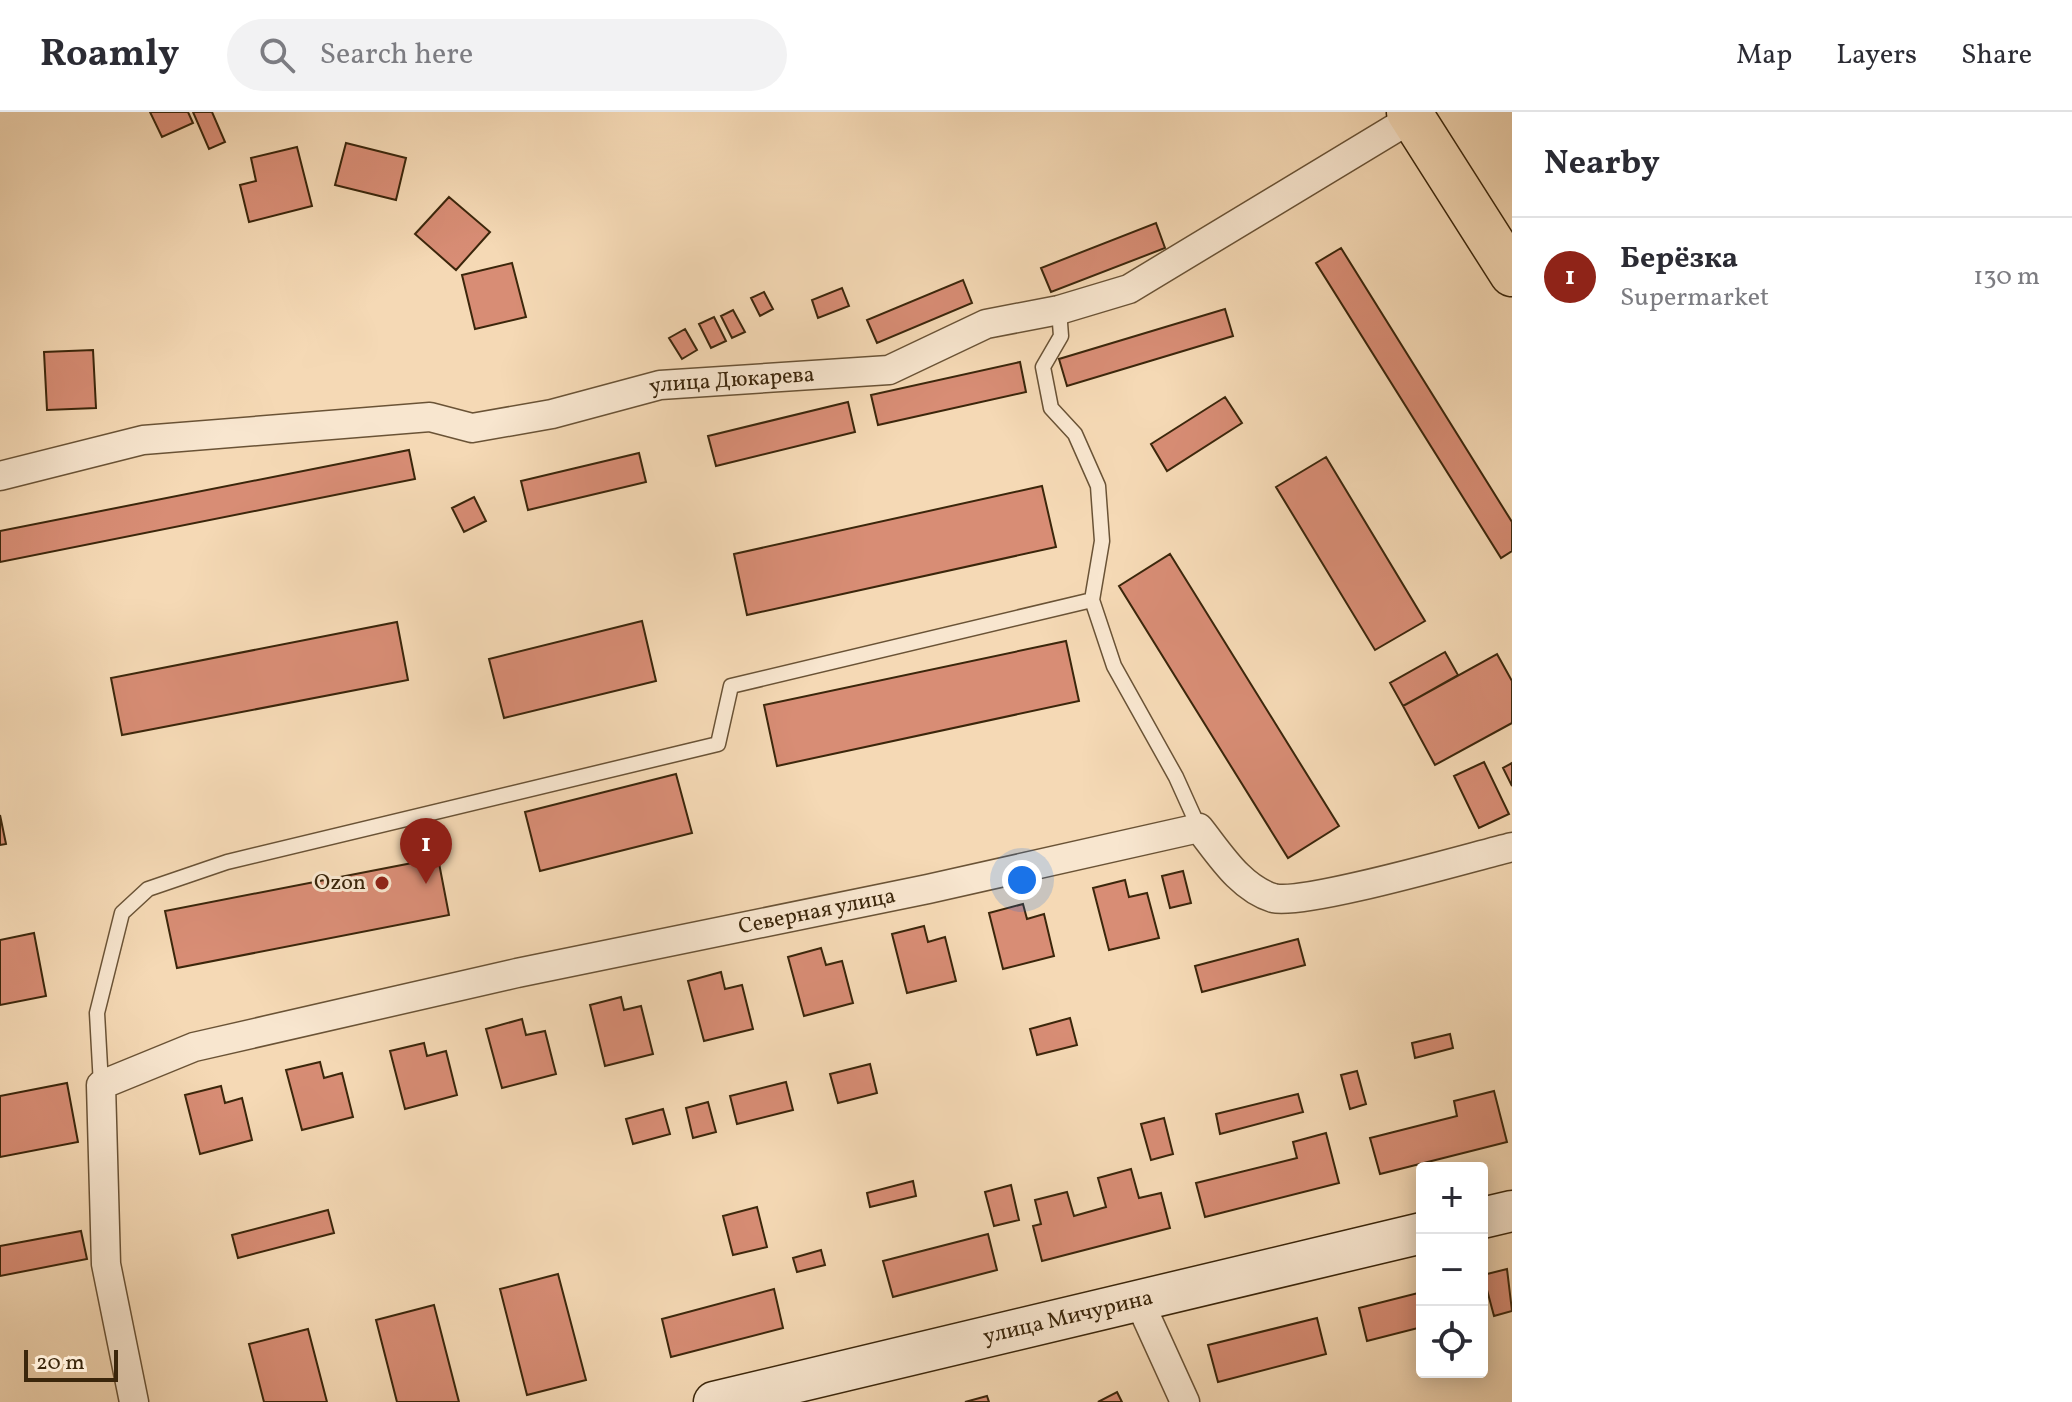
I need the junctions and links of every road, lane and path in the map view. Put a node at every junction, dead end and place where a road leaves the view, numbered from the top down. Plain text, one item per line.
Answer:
1 (1410, 115) edge
2 (1512, 274) edge
3 (1059, 310) junction
4 (0, 476) edge
5 (1092, 600) junction
6 (1199, 828) junction
7 (1512, 847) edge
8 (101, 1085) junction
9 (1512, 1211) edge
10 (1488, 1217) edge
11 (1418, 1234) edge
12 (1139, 1301) junction
13 (134, 1402) edge
14 (714, 1402) edge
15 (1185, 1402) edge

1 - 2 main road
1 - 3 street, улица Дюкарева
3 - 4 street, улица Дюкарева
3 - 5 lane
5 - 6 lane
5 - 8 lane
6 - 7 street
6 - 8 street, Северная улица
8 - 13 street
9 - 10 street
11 - 12 street, улица Мичурина
12 - 14 street, улица Мичурина
12 - 15 street

